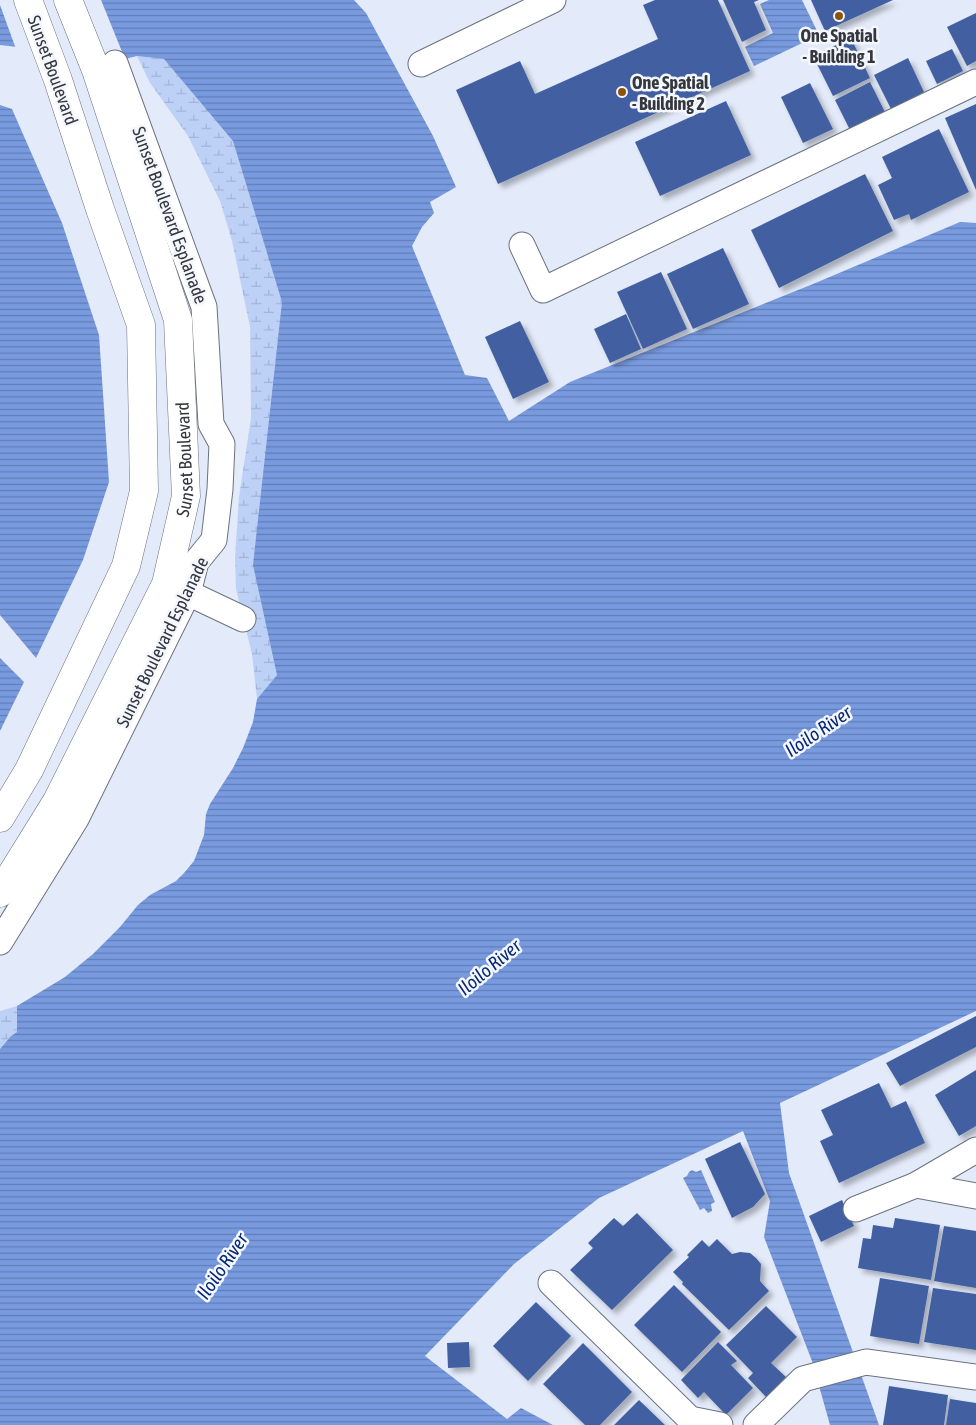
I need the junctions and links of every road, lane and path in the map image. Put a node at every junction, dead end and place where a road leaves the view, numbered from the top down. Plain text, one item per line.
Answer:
1 (28, 0) edge
2 (68, 0) edge
3 (553, 0) edge
4 (421, 64) dead end
5 (106, 66) junction
6 (976, 82) edge
7 (522, 245) dead end
8 (188, 593) junction
9 (242, 619) dead end
10 (0, 818) edge
11 (0, 893) edge
12 (0, 942) edge
13 (976, 1150) edge
14 (916, 1186) junction
15 (976, 1196) edge
16 (856, 1209) dead end
17 (551, 1283) dead end
18 (976, 1377) edge
19 (720, 1425) edge
20 (756, 1425) edge

1 - 10 main road, Sunset Boulevard
2 - 5 main road, Sunset Boulevard
3 - 4 street
5 - 8 street, Sunset Boulevard Esplanade
5 - 11 main road, Sunset Boulevard
6 - 7 street
8 - 9 street
8 - 12 street, Sunset Boulevard Esplanade
13 - 14 street
14 - 15 street
14 - 16 street
17 - 19 street
18 - 20 street

